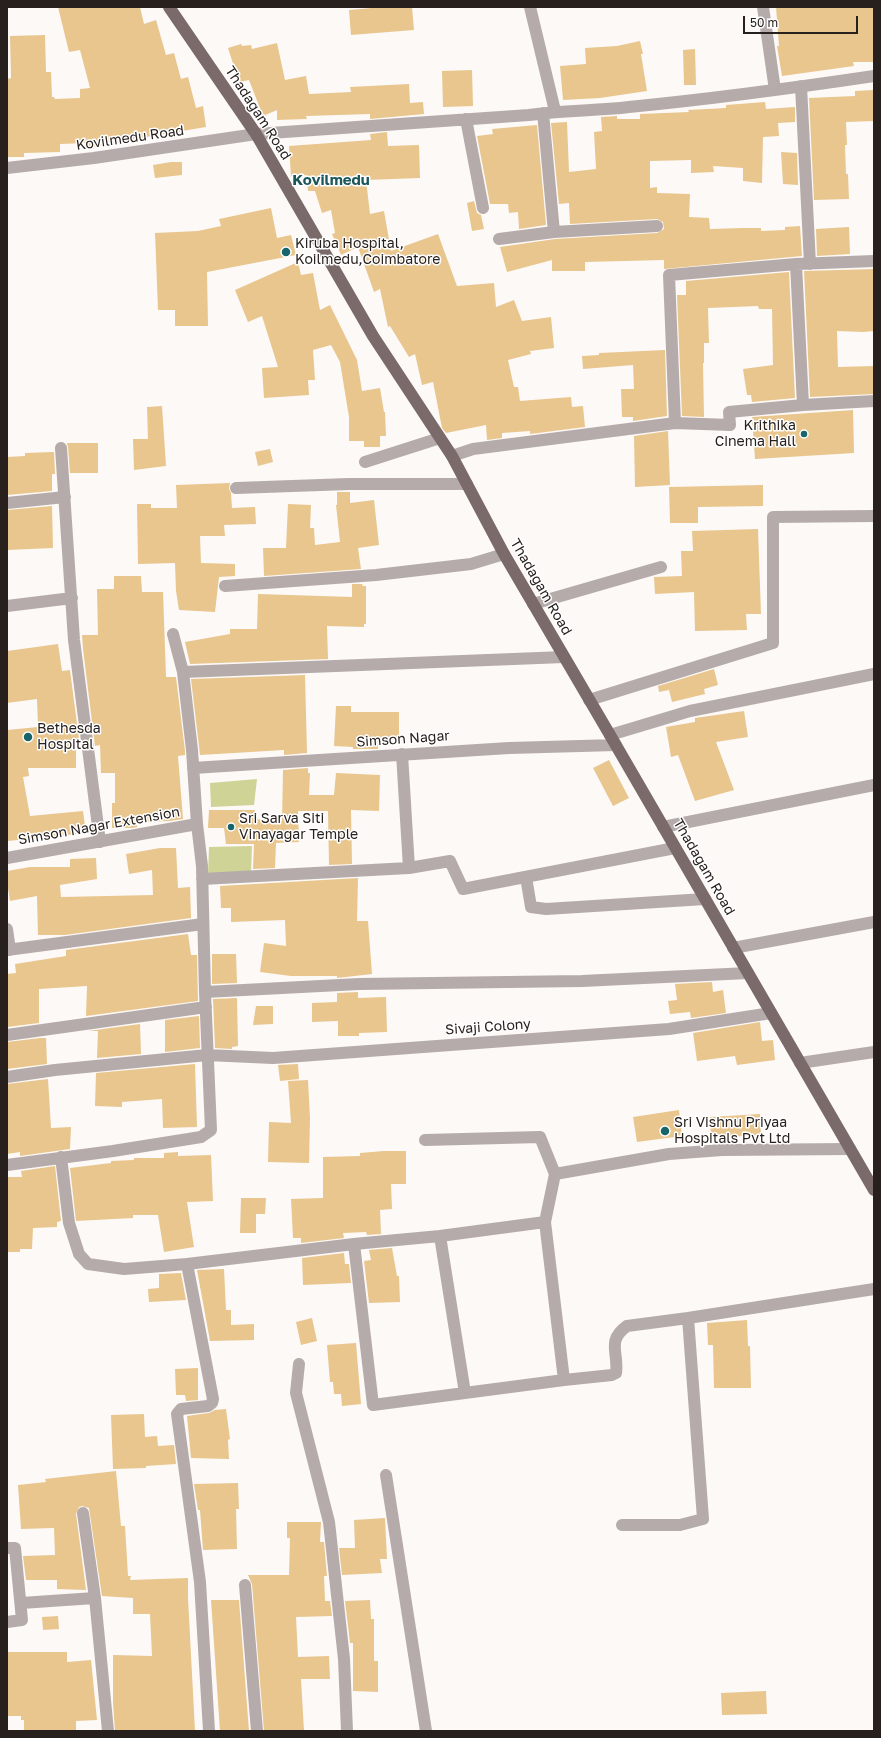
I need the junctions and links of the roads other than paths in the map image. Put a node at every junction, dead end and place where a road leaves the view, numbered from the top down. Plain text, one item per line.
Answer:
1 (168, 7) edge
2 (530, 7) edge
3 (763, 7) edge
4 (874, 76) edge
5 (802, 86) junction
6 (775, 90) junction
7 (549, 112) junction
8 (466, 119) junction
9 (256, 134) junction
10 (7, 168) edge
11 (483, 208) dead end
12 (657, 226) dead end
13 (554, 232) junction
14 (499, 239) dead end
15 (874, 261) edge
16 (796, 264) junction
17 (810, 264) junction
18 (874, 401) edge
19 (803, 405) junction
20 (675, 423) junction
21 (440, 438) junction
22 (61, 448) dead end
23 (452, 456) junction
24 (365, 462) dead end
25 (467, 484) junction
26 (236, 488) dead end
27 (65, 497) junction
28 (7, 503) edge
29 (874, 516) edge
30 (504, 554) junction
31 (661, 567) dead end
32 (225, 586) dead end
33 (72, 598) junction
34 (533, 604) junction
35 (7, 606) edge
36 (173, 634) dead end
37 (564, 657) junction
38 (183, 672) junction
39 (874, 674) edge
40 (589, 700) junction
41 (613, 740) junction
42 (402, 754) junction
43 (193, 768) junction
44 (874, 785) edge
45 (197, 824) junction
46 (663, 827) junction
47 (100, 842) junction
48 (675, 848) junction
49 (7, 858) edge
50 (409, 868) junction
51 (526, 877) junction
52 (202, 879) junction
53 (705, 899) junction
54 (874, 922) edge
55 (203, 924) junction
56 (7, 929) edge
57 (733, 948) junction
58 (8, 950) edge
59 (748, 973) junction
60 (205, 992) junction
61 (206, 1007) junction
62 (771, 1013) junction
63 (7, 1034) edge
64 (874, 1052) edge
65 (207, 1055) junction
66 (800, 1063) junction
67 (7, 1077) edge
68 (425, 1140) dead end
69 (850, 1149) junction
70 (61, 1157) junction
71 (7, 1165) edge
72 (555, 1174) junction
73 (874, 1190) edge
74 (545, 1222) junction
75 (440, 1236) junction
76 (354, 1244) junction
77 (187, 1264) junction
78 (874, 1289) edge
79 (688, 1318) junction
80 (299, 1364) dead end
81 (564, 1380) junction
82 (465, 1393) junction
83 (386, 1476) dead end
84 (83, 1513) dead end
85 (622, 1524) dead end
86 (7, 1548) edge
87 (246, 1585) dead end
88 (95, 1598) junction
89 (21, 1603) junction
90 (7, 1622) edge
91 (108, 1731) edge
92 (209, 1731) edge
93 (258, 1731) edge
94 (347, 1731) edge
95 (426, 1731) edge

1 - 9 main road, Thadagam Road
2 - 7 street
3 - 6 street
4 - 5 street, Kovilmedu Road
5 - 6 street, Kovilmedu Road
5 - 17 street
6 - 7 street, Kovilmedu Road
7 - 8 street, Kovilmedu Road
7 - 13 street
8 - 9 street, Kovilmedu Road
8 - 11 street
9 - 10 street, Kovilmedu Road
9 - 21 main road, Thadagam Road
12 - 13 street
13 - 14 street
15 - 17 street
16 - 17 street
16 - 19 street
16 - 20 street
18 - 19 street
19 - 20 street
20 - 23 street
21 - 23 main road, Thadagam Road
21 - 24 street
22 - 27 street
23 - 25 main road, Thadagam Road
25 - 26 street
25 - 30 main road, Thadagam Road
27 - 28 street
27 - 33 street
29 - 40 street
30 - 32 street
30 - 34 main road, Thadagam Road
31 - 34 street
33 - 35 street
33 - 47 street
34 - 37 main road, Thadagam Road
36 - 38 street
37 - 38 street
37 - 40 main road, Thadagam Road
38 - 43 street
39 - 41 street, Simson Nagar
40 - 41 main road, Thadagam Road
41 - 42 street, Simson Nagar
41 - 46 main road, Thadagam Road
42 - 43 street, Simson Nagar
42 - 50 street
43 - 45 street
44 - 46 street
45 - 47 street, Simson Nagar Extension
45 - 52 street
46 - 48 main road, Thadagam Road
47 - 49 street, Simson Nagar Extension
48 - 51 street
48 - 53 main road, Thadagam Road
50 - 51 street
50 - 52 street
51 - 53 street
52 - 55 street
53 - 57 main road, Thadagam Road
54 - 57 street
55 - 58 street
55 - 60 street
56 - 58 street
57 - 59 main road, Thadagam Road
59 - 60 street
59 - 62 main road, Thadagam Road
60 - 61 street
61 - 63 street
61 - 65 street
62 - 65 street, Sivaji Colony
62 - 66 main road, Thadagam Road
64 - 66 street
65 - 67 street, Sivaji Colony
65 - 70 street
66 - 69 main road, Thadagam Road
68 - 72 street
69 - 72 street
69 - 73 main road, Thadagam Road
70 - 71 street
70 - 77 street
72 - 74 street
74 - 75 street
74 - 81 street
75 - 76 street
75 - 82 street
76 - 77 street
76 - 82 street
77 - 92 street
78 - 79 street
79 - 81 street
79 - 85 street
80 - 94 street
81 - 82 street
83 - 95 street
84 - 88 street
86 - 89 street
87 - 93 street
88 - 89 street
88 - 91 street
89 - 90 street

